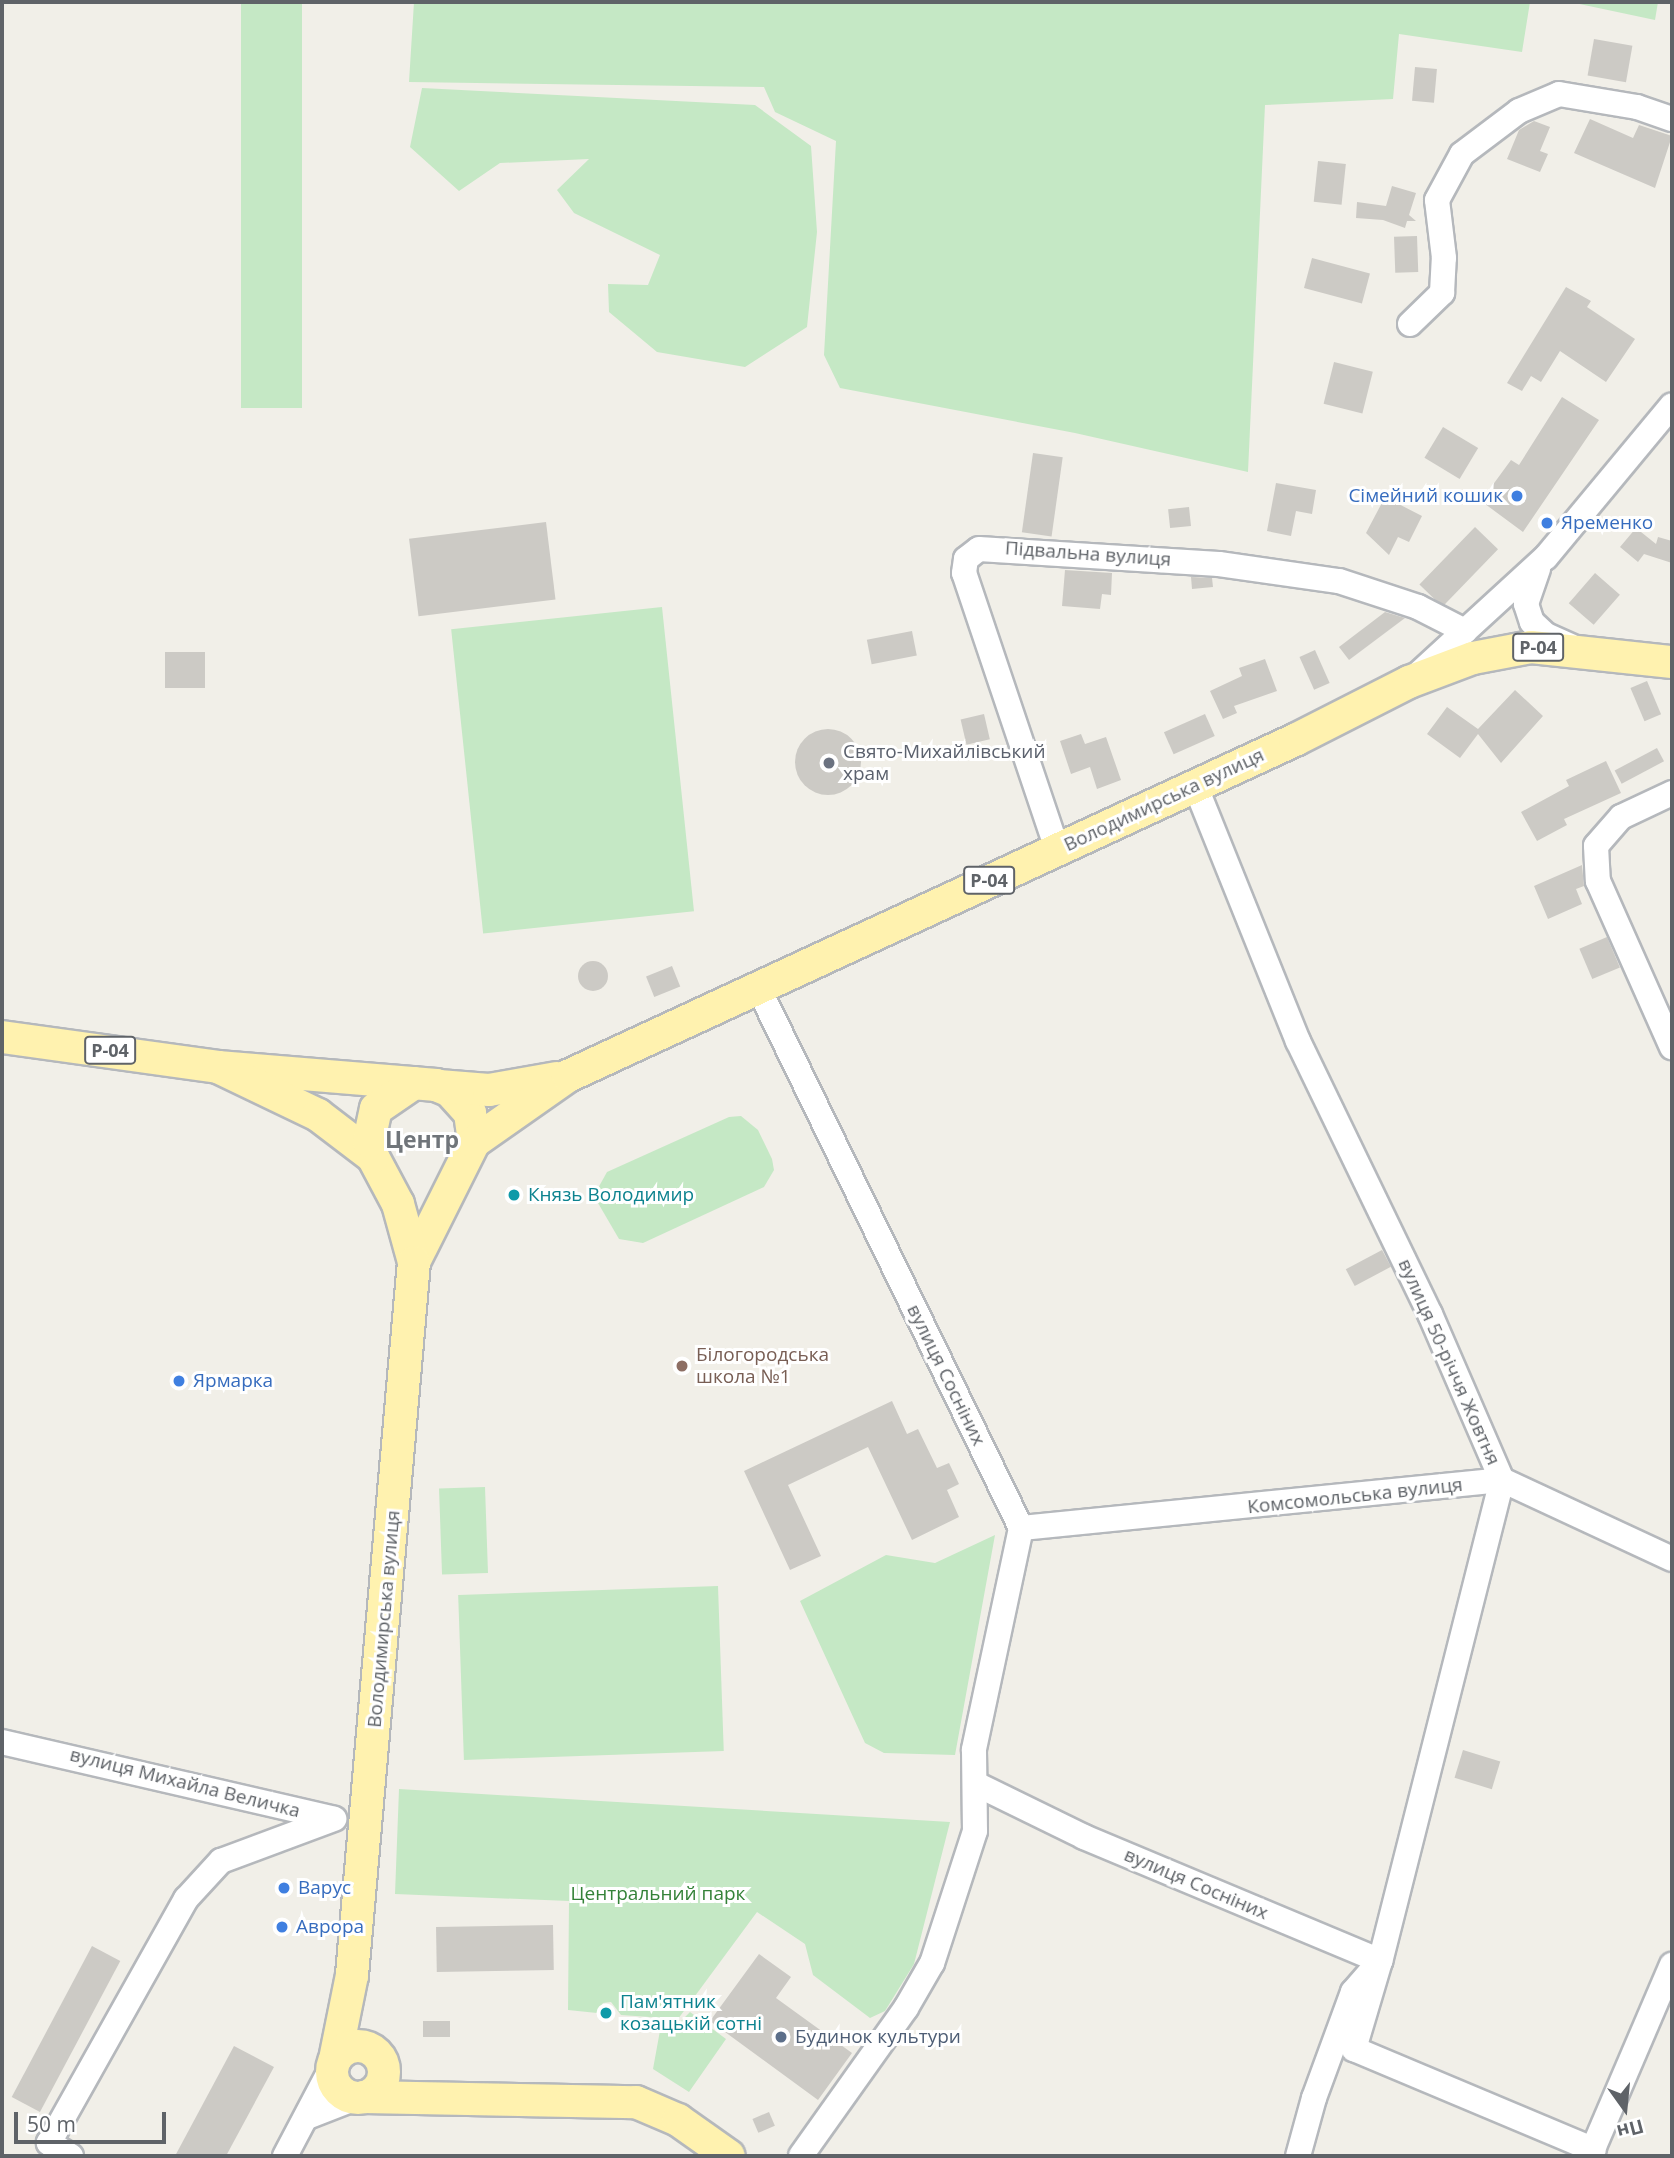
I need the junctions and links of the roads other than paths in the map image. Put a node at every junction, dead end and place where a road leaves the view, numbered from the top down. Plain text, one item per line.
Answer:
1 (1672, 119) edge
2 (1410, 324) dead end
3 (1672, 405) edge
4 (1542, 561) junction
5 (1465, 631) junction
6 (1575, 648) junction
7 (1672, 662) edge
8 (1409, 682) junction
9 (1195, 785) junction
10 (1672, 793) edge
11 (1057, 849) junction
12 (758, 987) junction
13 (2, 1037) edge
14 (1672, 1046) edge
15 (218, 1067) junction
16 (569, 1076) junction
17 (425, 1084) junction
18 (474, 1142) junction
19 (377, 1164) junction
20 (456, 1177) junction
21 (414, 1262) junction
22 (1502, 1480) junction
23 (1021, 1528) junction
24 (1672, 1559) edge
25 (2, 1742) edge
26 (976, 1784) junction
27 (334, 1819) junction
28 (367, 1828) junction
29 (1380, 1961) junction
30 (1672, 1965) edge
31 (352, 1975) junction
32 (380, 2059) junction
33 (333, 2063) junction
34 (360, 2097) junction
35 (435, 2098) junction
36 (307, 2116) junction
37 (1592, 2153) edge
38 (71, 2156) edge
39 (285, 2156) edge
40 (729, 2156) edge
41 (801, 2156) edge
42 (1298, 2156) edge

1 - 2 street
3 - 4 street, Володимирська вулиця
4 - 5 street, Володимирська вулиця
4 - 6 street
5 - 8 street, Володимирська вулиця
5 - 11 street, Підвальна вулиця
6 - 7 main road, Р-04
6 - 8 main road, Р-04
8 - 9 main road, Володимирська вулиця / Р-04
9 - 11 main road, Володимирська вулиця / Р-04
9 - 22 street, вулиця 50-річчя Жовтня
10 - 14 street
11 - 12 main road, Володимирська вулиця / Р-04
12 - 16 main road, Володимирська вулиця / Р-04
12 - 23 street, вулиця Сосніних
13 - 15 main road, Р-04
15 - 17 main road, Р-04
15 - 19 main road, Р-04
16 - 17 main road, Володимирська вулиця / Р-04
16 - 18 main road, Володимирська вулиця / Р-04
17 - 18 main road
17 - 19 main road
18 - 20 main road, Р-04
19 - 20 main road, Р-04
19 - 21 main road
20 - 21 main road
21 - 28 main road, Володимирська вулиця
22 - 23 street, Комсомольська вулиця
22 - 24 street
22 - 29 street, вулиця 50-річчя Жовтня
23 - 26 street
25 - 27 street, вулиця Михайла Величка
26 - 29 street, вулиця Сосніних
26 - 41 street
27 - 28 street, вулиця Михайла Величка
27 - 38 street
28 - 31 main road, Володимирська вулиця
29 - 37 street
29 - 42 street, вулиця 50-річчя Жовтня
30 - 37 street
31 - 32 main road, Володимирська вулиця
31 - 33 main road, Володимирська вулиця
32 - 33 main road
32 - 34 main road
32 - 35 main road
33 - 34 main road
33 - 36 street
34 - 35 main road
34 - 36 street
35 - 40 main road
36 - 39 street

